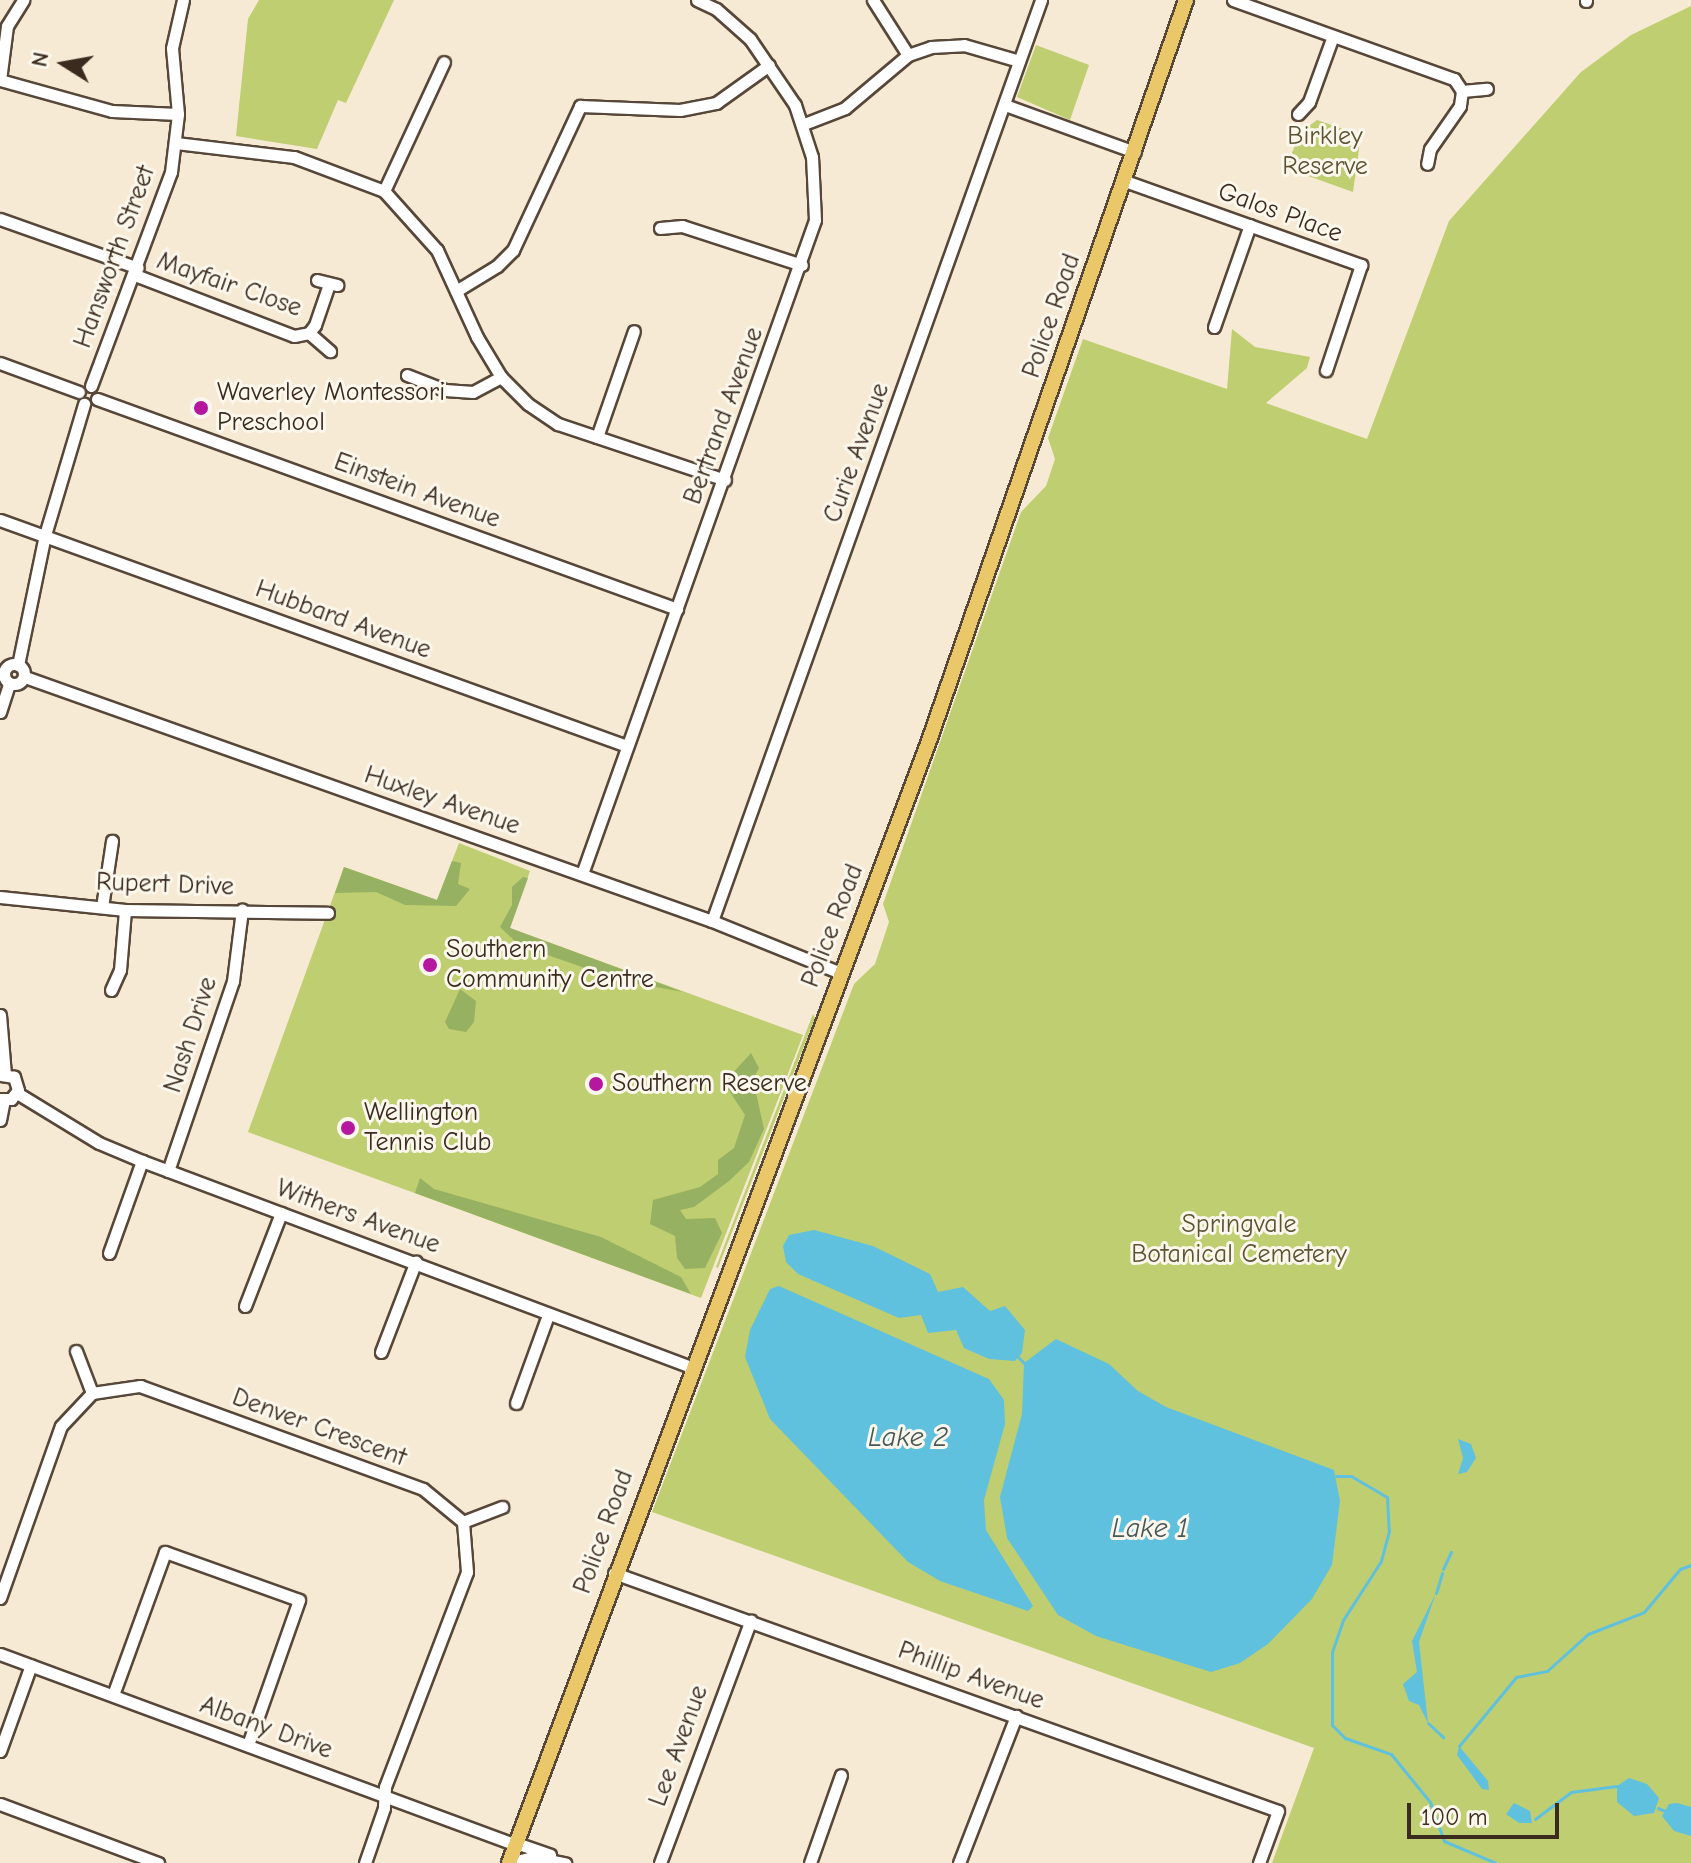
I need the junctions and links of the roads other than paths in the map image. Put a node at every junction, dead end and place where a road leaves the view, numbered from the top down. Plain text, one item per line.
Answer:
1 (23, 0) edge
2 (183, 0) edge
3 (697, 0) edge
4 (873, 0) edge
5 (1041, 0) edge
6 (1186, 0) edge
7 (1233, 0) edge
8 (718, 4) edge
9 (1333, 36) junction
10 (908, 55) junction
11 (1019, 61) junction
12 (444, 62) dead end
13 (769, 65) junction
14 (0, 80) edge
15 (1487, 89) dead end
16 (1462, 91) junction
17 (1005, 105) junction
18 (178, 114) junction
19 (1298, 114) dead end
20 (804, 124) junction
21 (176, 143) junction
22 (1135, 152) junction
23 (1427, 164) dead end
24 (1125, 181) junction
25 (384, 191) junction
26 (0, 219) edge
27 (1250, 225) junction
28 (660, 228) dead end
29 (802, 265) junction
30 (136, 272) junction
31 (328, 283) dead end
32 (456, 291) junction
33 (1214, 327) dead end
34 (634, 331) dead end
35 (309, 333) junction
36 (330, 351) dead end
37 (0, 363) edge
38 (1326, 370) dead end
39 (407, 375) dead end
40 (501, 377) junction
41 (85, 389) junction
42 (97, 399) junction
43 (84, 404) junction
44 (597, 437) junction
45 (725, 480) junction
46 (0, 520) edge
47 (45, 535) junction
48 (677, 609) junction
49 (18, 665) junction
50 (4, 676) edge
51 (25, 677) junction
52 (0, 712) edge
53 (627, 746) junction
54 (112, 841) dead end
55 (582, 874) junction
56 (0, 897) edge
57 (102, 907) junction
58 (125, 910) junction
59 (242, 910) junction
60 (328, 913) dead end
61 (712, 921) junction
62 (841, 973) junction
63 (111, 990) dead end
64 (0, 1015) edge
65 (3, 1074) edge
66 (17, 1093) junction
67 (2, 1100) edge
68 (0, 1120) edge
69 (142, 1161) junction
70 (168, 1171) junction
71 (281, 1213) junction
72 (109, 1253) dead end
73 (416, 1261) junction
74 (245, 1306) dead end
75 (548, 1315) junction
76 (76, 1351) dead end
77 (381, 1352) dead end
78 (691, 1367) junction
79 (92, 1393) junction
80 (516, 1403) dead end
81 (502, 1507) dead end
82 (463, 1522) junction
83 (615, 1570) junction
84 (0, 1598) edge
85 (748, 1618) junction
86 (0, 1654) edge
87 (31, 1665) junction
88 (113, 1695) junction
89 (1013, 1714) junction
90 (248, 1745) junction
91 (0, 1751) edge
92 (841, 1775) dead end
93 (385, 1795) junction
94 (0, 1804) edge
95 (516, 1844) junction
96 (158, 1863) edge
97 (365, 1863) edge
98 (509, 1863) edge
99 (566, 1863) edge
100 (660, 1863) edge
101 (810, 1863) edge
102 (959, 1863) edge
103 (1259, 1863) edge

1 - 14 street
2 - 18 street, Hansworth Street
3 - 8 street, Bertrand Avenue
4 - 10 street
5 - 11 street, Curie Avenue
6 - 22 main road, Police Road
7 - 9 street
8 - 13 street, Bertrand Avenue
9 - 16 street
9 - 19 street
10 - 11 street
10 - 20 street
11 - 17 street, Curie Avenue
12 - 25 street
13 - 20 street, Bertrand Avenue
13 - 32 street
14 - 18 street
15 - 16 street
16 - 23 street
17 - 22 street
17 - 61 street, Curie Avenue
18 - 21 street, Hansworth Street
20 - 29 street, Bertrand Avenue
21 - 25 street
21 - 30 street, Hansworth Street
22 - 24 main road, Police Road
24 - 27 street, Galos Place
24 - 62 main road, Police Road
25 - 32 street
26 - 30 street, Mayfair Close
27 - 33 street
27 - 38 street, Galos Place
28 - 29 street
29 - 45 street, Bertrand Avenue
30 - 35 street, Mayfair Close
30 - 41 street, Hansworth Street
31 - 35 street, Mayfair Close
32 - 40 street
34 - 44 street
35 - 36 street, Mayfair Close
37 - 41 street
39 - 40 street
40 - 44 street
41 - 42 street
41 - 43 street
42 - 43 street
42 - 48 street, Einstein Avenue
43 - 47 street
44 - 45 street
45 - 48 street, Bertrand Avenue
46 - 47 street, Hubbard Avenue
47 - 49 street
47 - 53 street, Hubbard Avenue
48 - 53 street, Bertrand Avenue
49 - 50 street
49 - 51 street
50 - 51 street
50 - 52 street
51 - 55 street, Huxley Avenue
53 - 55 street, Bertrand Avenue
54 - 57 street
55 - 61 street, Huxley Avenue
56 - 57 street, Rupert Drive
57 - 58 street, Rupert Drive
58 - 59 street, Rupert Drive
58 - 63 street
59 - 60 street, Rupert Drive
59 - 70 street, Nash Drive
61 - 62 street, Huxley Avenue
62 - 78 main road, Police Road
64 - 65 street
65 - 66 street
66 - 67 street
66 - 69 street, Withers Avenue
67 - 68 street
69 - 70 street, Withers Avenue
69 - 72 street
70 - 71 street, Withers Avenue
71 - 73 street, Withers Avenue
71 - 74 street
73 - 75 street, Withers Avenue
73 - 77 street
75 - 78 street, Withers Avenue
75 - 80 street
76 - 79 street
78 - 83 main road, Police Road
79 - 82 street, Denver Crescent
79 - 84 street
81 - 82 street
82 - 93 street
83 - 85 street, Phillip Avenue
83 - 95 main road, Police Road
85 - 89 street, Phillip Avenue
85 - 100 street, Lee Avenue
86 - 87 street, Albany Drive
87 - 88 street, Albany Drive
87 - 91 street
88 - 90 street, Albany Drive
88 - 90 street
89 - 102 street
89 - 103 street, Phillip Avenue
90 - 93 street, Albany Drive
92 - 101 street
93 - 95 street, Albany Drive
93 - 97 street
94 - 96 street
95 - 98 main road, Police Road
95 - 99 street, Albany Drive
98 - 99 street

